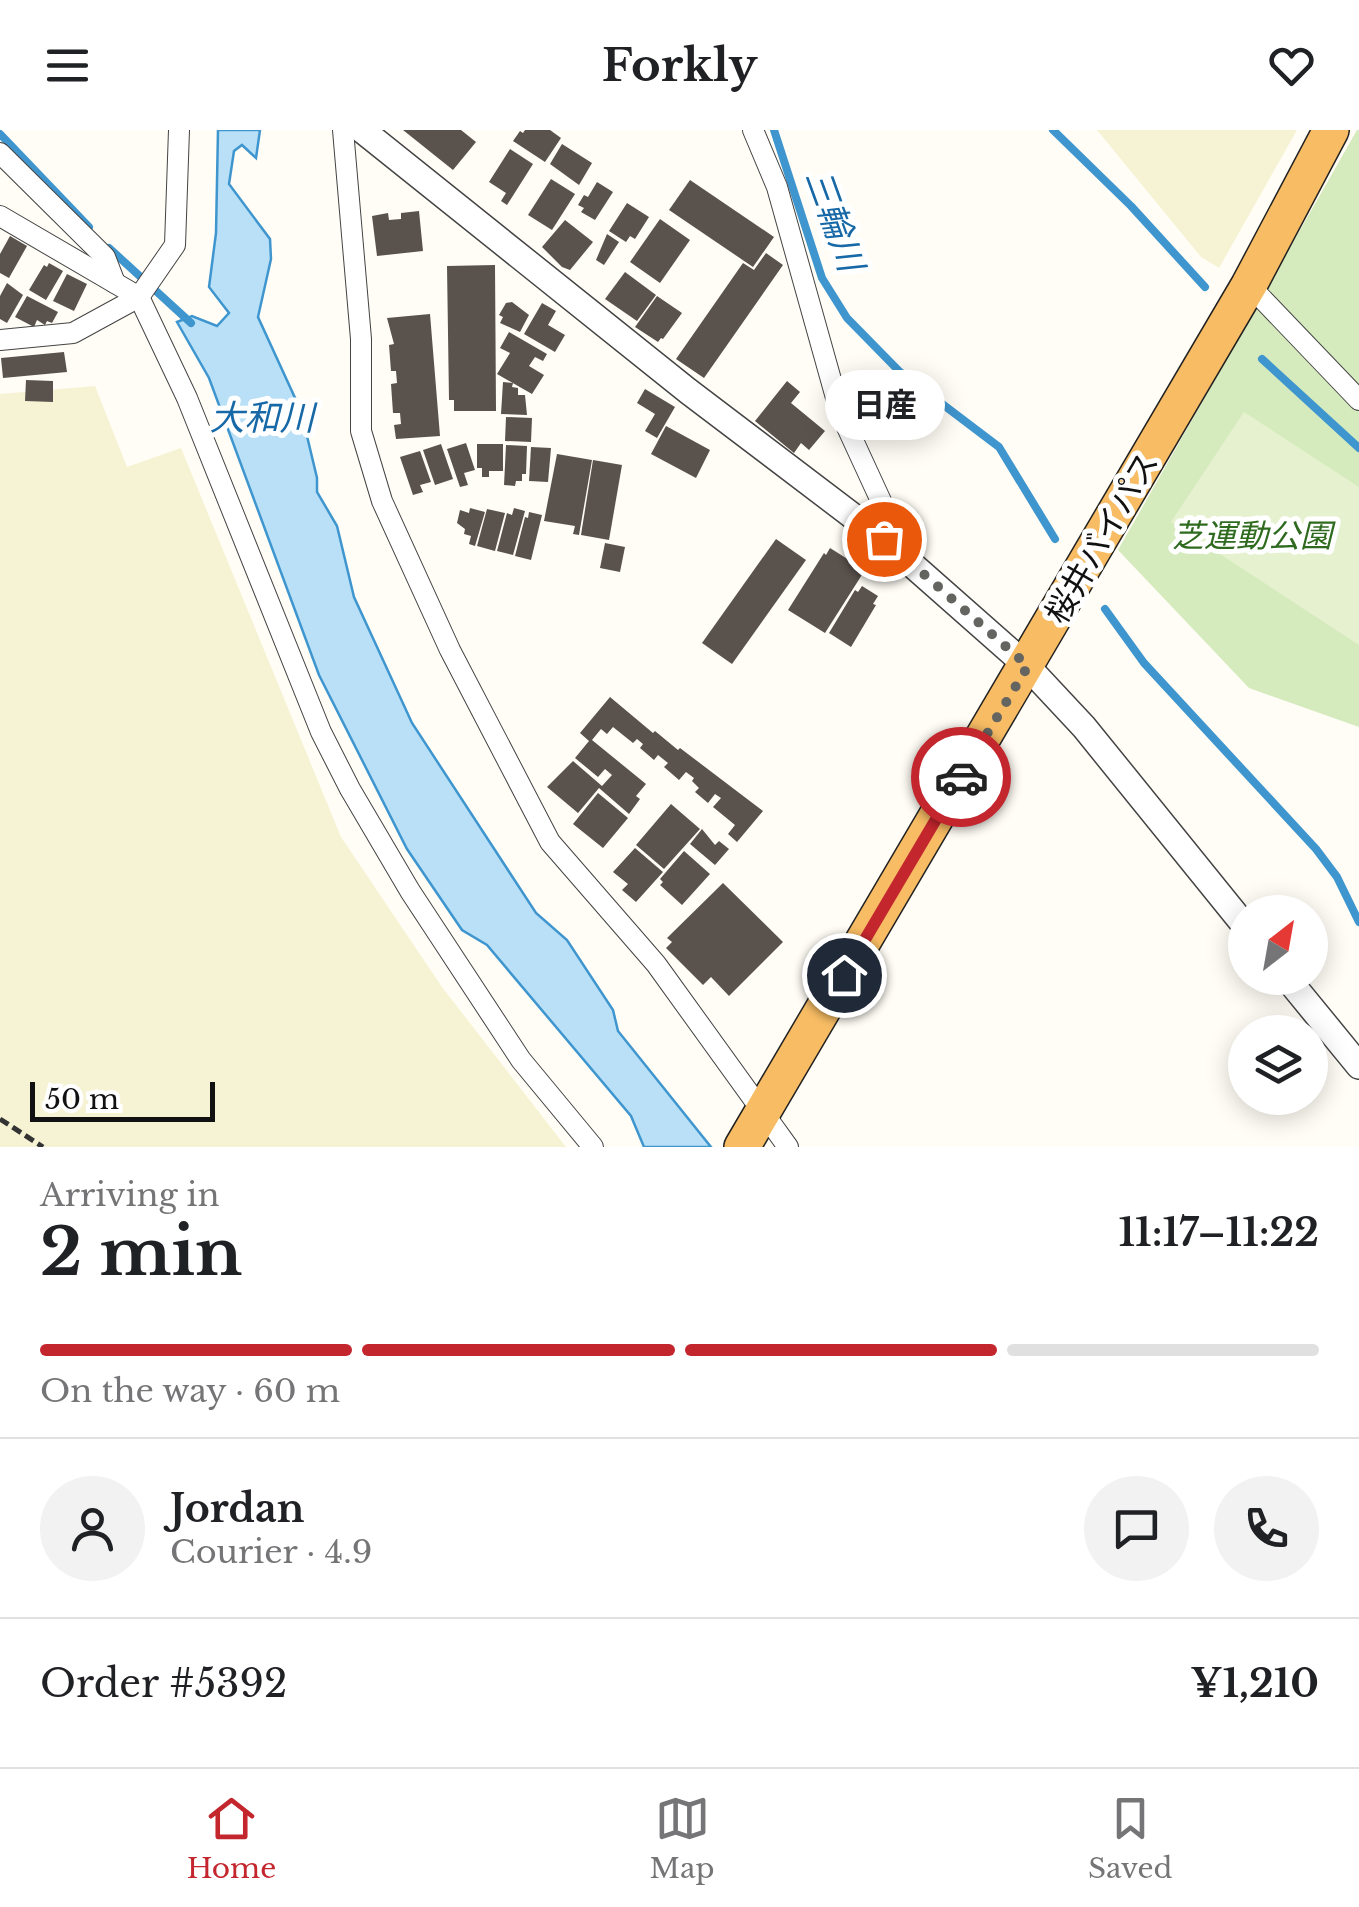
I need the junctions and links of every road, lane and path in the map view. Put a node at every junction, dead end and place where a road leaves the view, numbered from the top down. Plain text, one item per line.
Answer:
1 (179, 130) edge
2 (343, 130) edge
3 (362, 130) edge
4 (753, 130) edge
5 (1331, 130) edge
6 (0, 153) edge
7 (0, 216) edge
8 (115, 283) junction
9 (1249, 285) junction
10 (139, 297) junction
11 (0, 340) edge
12 (1359, 400) edge
13 (884, 539) junction
14 (1028, 666) junction
15 (1228, 905) edge
16 (1301, 995) edge
17 (1359, 1066) edge
18 (0, 1119) edge
19 (750, 1133) edge
20 (43, 1147) edge
21 (593, 1147) edge
22 (788, 1147) edge

1 - 10 street
2 - 19 street
3 - 13 street
4 - 13 street
5 - 9 highway, 桜井バイパス
6 - 8 street
7 - 8 street
8 - 10 street
9 - 12 street
9 - 14 highway, 桜井バイパス
10 - 11 street
10 - 21 street
13 - 14 street
14 - 15 street
14 - 19 highway, 桜井バイパス
16 - 17 street
18 - 20 path
19 - 22 street

